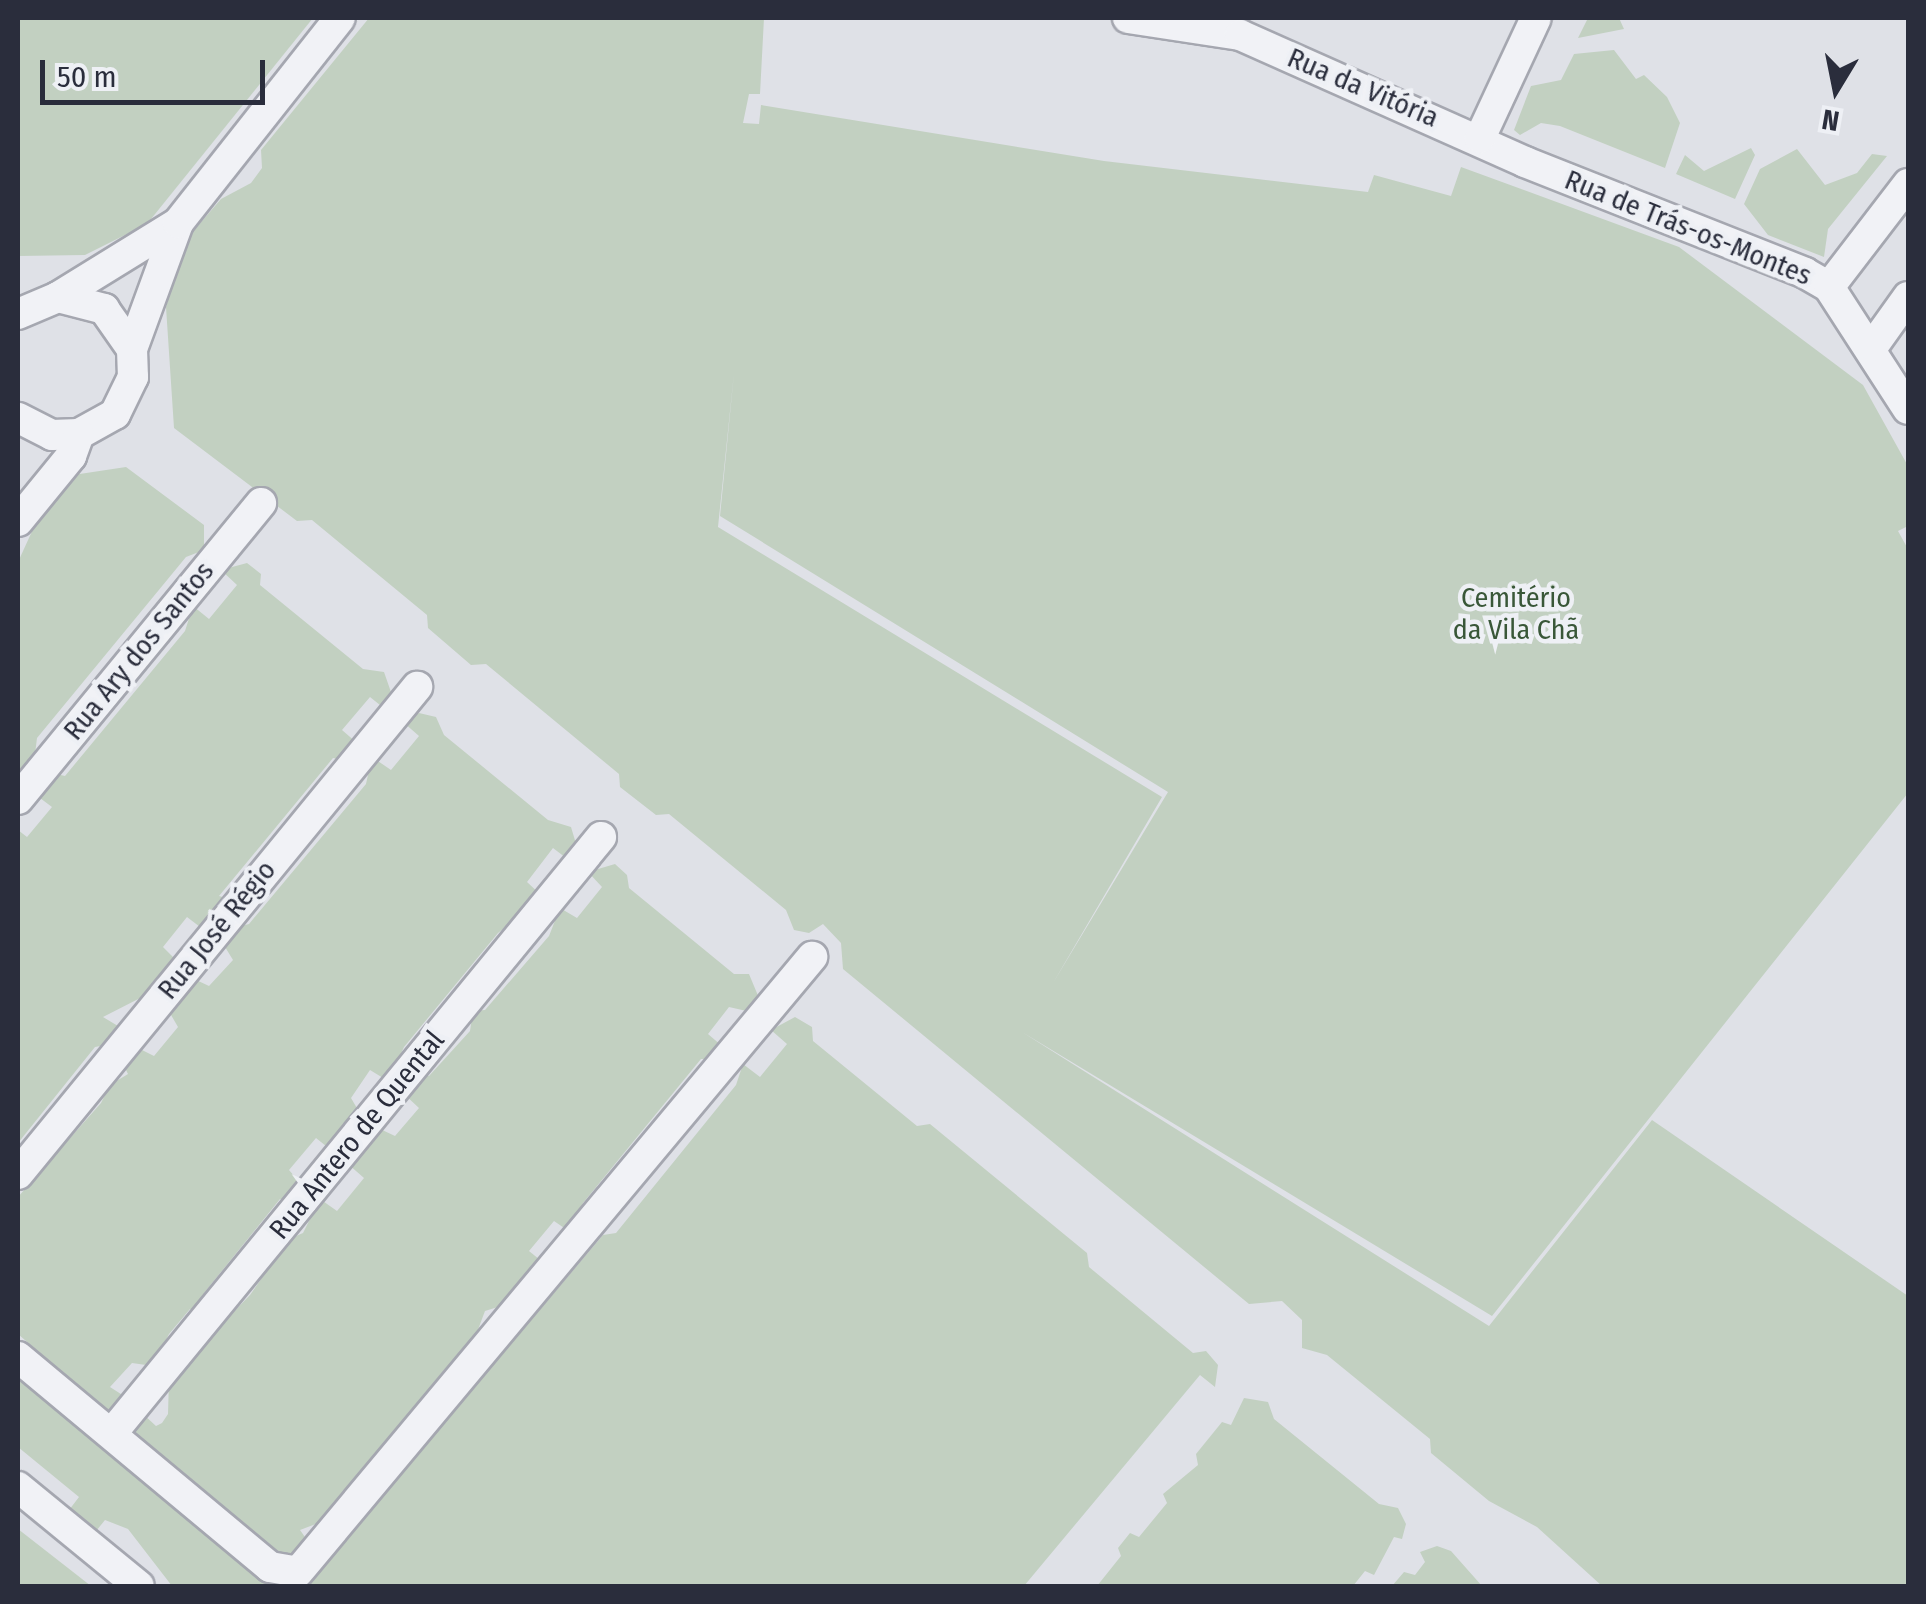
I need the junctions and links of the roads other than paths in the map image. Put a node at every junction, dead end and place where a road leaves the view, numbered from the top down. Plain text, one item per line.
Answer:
1 (340, 18) edge
2 (1128, 18) edge
3 (1536, 18) edge
4 (1242, 26) edge
5 (1480, 138) junction
6 (1908, 184) edge
7 (178, 222) junction
8 (1829, 287) junction
9 (58, 297) junction
10 (1908, 297) edge
11 (20, 308) edge
12 (1873, 346) junction
13 (132, 349) junction
14 (1908, 407) edge
15 (18, 418) edge
16 (79, 434) junction
17 (260, 503) dead end
18 (18, 521) edge
19 (417, 687) dead end
20 (18, 798) edge
21 (601, 836) dead end
22 (812, 957) dead end
23 (18, 1174) edge
24 (18, 1357) edge
25 (112, 1434) junction
26 (18, 1487) edge
27 (139, 1586) edge

1 - 7 street
2 - 4 street, Rua da Vitória
3 - 5 street
4 - 5 street, Rua da Vitória
5 - 8 street, Rua de Trás-os-Montes
6 - 8 street
7 - 9 street
7 - 13 street
8 - 12 street, Rua de Trás-os-Montes
9 - 11 street
9 - 13 street
10 - 12 street
12 - 14 street, Rua de Trás-os-Montes
13 - 16 street
15 - 16 street
16 - 18 street
17 - 20 street, Rua Ary dos Santos
19 - 23 street, Rua José Régio
21 - 25 street, Rua Antero de Quental
22 - 25 street
24 - 25 street
26 - 27 street

